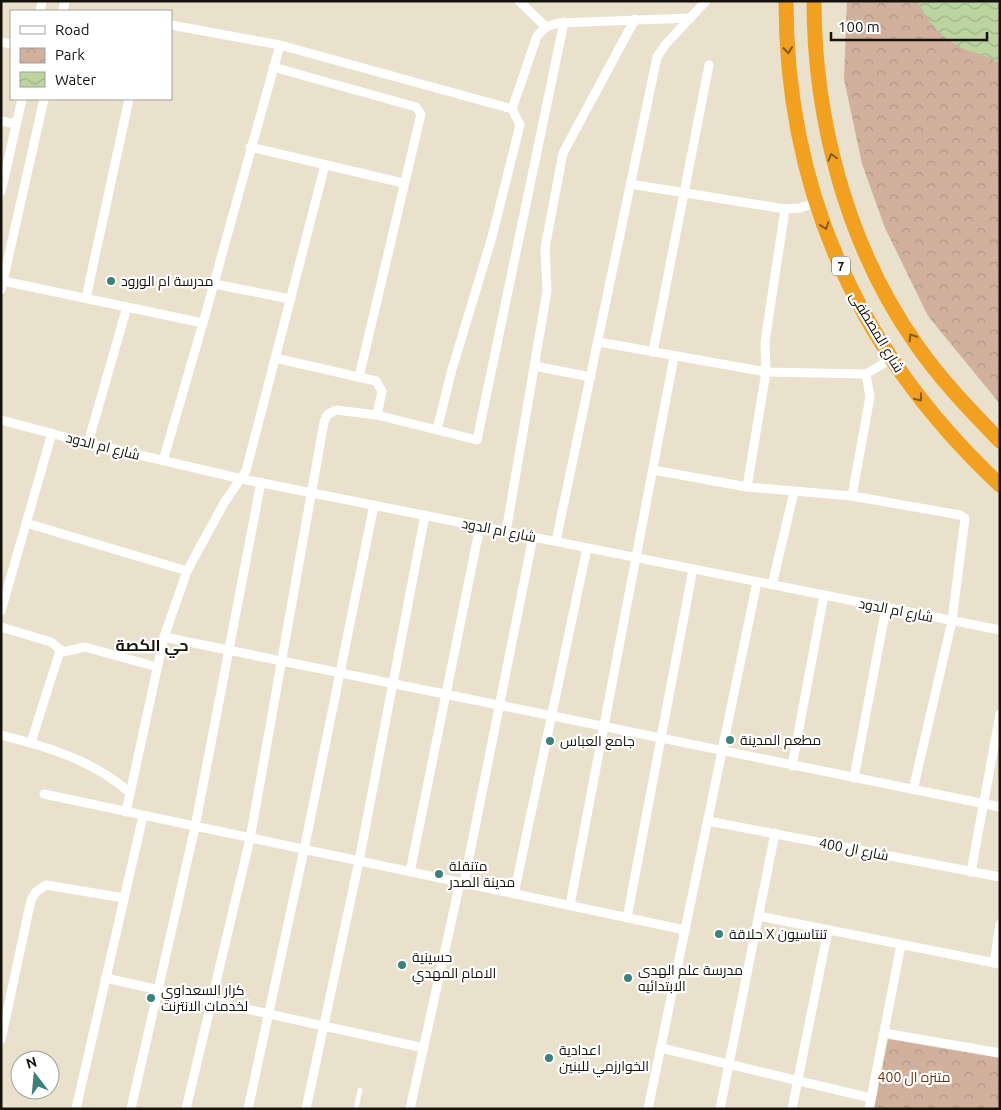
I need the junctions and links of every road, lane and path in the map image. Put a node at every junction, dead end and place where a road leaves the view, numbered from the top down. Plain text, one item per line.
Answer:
1 (519, 1) edge
2 (706, 1) edge
3 (786, 1) edge
4 (814, 1) edge
5 (691, 18) junction
6 (636, 19) junction
7 (564, 22) junction
8 (172, 25) edge
9 (546, 27) junction
10 (280, 45) junction
11 (710, 65) dead end
12 (273, 67) junction
13 (22, 100) edge
14 (44, 100) edge
15 (130, 100) edge
16 (512, 109) junction
17 (1, 121) edge
18 (16, 124) junction
19 (250, 147) junction
20 (325, 165) junction
21 (403, 183) junction
22 (630, 184) junction
23 (1, 192) edge
24 (684, 192) junction
25 (817, 202) junction
26 (785, 209) junction
27 (214, 284) junction
28 (2, 285) edge
29 (86, 298) junction
30 (290, 299) junction
31 (127, 306) junction
32 (204, 323) junction
33 (599, 342) junction
34 (653, 352) junction
35 (674, 356) junction
36 (275, 358) junction
37 (891, 359) junction
38 (534, 366) junction
39 (766, 372) junction
40 (866, 374) junction
41 (359, 377) junction
42 (591, 377) junction
43 (377, 415) junction
44 (1, 420) edge
45 (437, 430) junction
46 (52, 433) junction
47 (1000, 441) edge
48 (88, 443) junction
49 (163, 461) junction
50 (653, 470) junction
51 (242, 479) junction
52 (261, 482) junction
53 (1000, 485) edge
54 (747, 487) junction
55 (311, 492) junction
56 (794, 492) junction
57 (852, 496) junction
58 (374, 505) junction
59 (425, 515) junction
60 (26, 523) junction
61 (480, 526) junction
62 (506, 532) junction
63 (533, 537) junction
64 (556, 542) junction
65 (587, 548) junction
66 (636, 558) junction
67 (693, 569) junction
68 (187, 571) junction
69 (757, 582) junction
70 (772, 585) junction
71 (824, 595) junction
72 (886, 608) junction
73 (1, 610) edge
74 (952, 621) junction
75 (1, 627) edge
76 (1000, 630) edge
77 (164, 637) junction
78 (229, 650) junction
79 (60, 651) junction
80 (281, 661) junction
81 (157, 667) junction
82 (340, 673) junction
83 (393, 684) junction
84 (446, 695) junction
85 (500, 706) junction
86 (1000, 714) edge
87 (552, 716) junction
88 (604, 727) junction
89 (1, 735) edge
90 (661, 739) junction
91 (31, 742) junction
92 (722, 751) junction
93 (792, 766) junction
94 (854, 778) junction
95 (913, 790) junction
96 (130, 793) junction
97 (44, 794) dead end
98 (982, 804) junction
99 (1000, 807) edge
100 (126, 812) junction
101 (143, 816) junction
102 (708, 821) junction
103 (196, 827) junction
104 (775, 833) junction
105 (250, 838) junction
106 (304, 850) junction
107 (359, 861) junction
108 (410, 872) junction
109 (971, 872) junction
110 (1000, 878) edge
111 (462, 883) junction
112 (514, 894) junction
113 (124, 898) junction
114 (570, 906) junction
115 (759, 916) junction
116 (627, 918) junction
117 (1000, 924) edge
118 (685, 930) junction
119 (828, 930) junction
120 (901, 945) junction
121 (997, 964) edge
122 (106, 978) junction
123 (158, 990) junction
124 (212, 1002) junction
125 (268, 1014) junction
126 (324, 1026) junction
127 (884, 1033) junction
128 (1, 1040) edge
129 (424, 1048) junction
130 (661, 1048) junction
131 (1000, 1053) edge
132 (729, 1064) junction
133 (798, 1081) junction
134 (360, 1090) dead end
135 (871, 1098) junction
136 (76, 1109) edge
137 (131, 1109) edge
138 (186, 1109) edge
139 (248, 1109) edge
140 (306, 1109) edge
141 (356, 1109) edge
142 (410, 1109) edge
143 (648, 1109) edge
144 (720, 1109) edge
145 (792, 1109) edge
146 (869, 1109) edge

1 - 9 street
2 - 5 street
3 -> 25 highway, شارع المصطفى / 7
47 -> 4 highway, شارع المصطفى / 7
5 - 6 street
5 - 22 street
6 - 7 street
6 - 38 street
7 - 9 street
7 - 45 street
8 - 10 street
9 - 16 street
10 - 12 street
10 - 16 street
11 - 24 street
12 - 19 street
12 - 21 street
13 - 18 street
14 - 28 street
15 - 29 street
16 - 45 street
17 - 18 street
18 - 23 street
19 - 20 street
19 - 27 street
20 - 21 street
20 - 30 street
21 - 41 street
22 - 24 street
22 - 33 street
24 - 26 street
24 - 34 street
25 - 26 street
25 -> 37 highway, شارع المصطفى / 7
26 - 39 street
27 - 30 street
27 - 32 street
28 - 29 street
29 - 31 street
30 - 36 street
31 - 32 street
31 - 48 street
32 - 49 street
33 - 34 street
33 - 42 street
34 - 35 street
35 - 39 street
35 - 50 street
36 - 41 street
36 - 51 street
37 - 40 street
37 -> 53 highway, شارع المصطفى / 7
38 - 42 street
38 - 62 street
39 - 40 street
39 - 54 street
40 - 57 street
41 - 43 street
42 - 64 street
43 - 45 street
43 - 55 street
44 - 46 street, شارع ام الدود
46 - 48 street, شارع ام الدود
46 - 60 street
48 - 49 street, شارع ام الدود
49 - 51 street, شارع ام الدود
50 - 54 street
50 - 66 street
51 - 52 street, شارع ام الدود
51 - 68 street
52 - 55 street, شارع ام الدود
52 - 78 street
54 - 56 street
55 - 58 street, شارع ام الدود
55 - 80 street
56 - 57 street
56 - 70 street
57 - 74 street
58 - 59 street, شارع ام الدود
58 - 82 street
59 - 61 street, شارع ام الدود
59 - 83 street
60 - 68 street
60 - 73 street
61 - 62 street, شارع ام الدود
61 - 84 street
62 - 63 street, شارع ام الدود
63 - 64 street, شارع ام الدود
63 - 85 street
64 - 65 street, شارع ام الدود
65 - 66 street, شارع ام الدود
65 - 87 street
66 - 67 street, شارع ام الدود
66 - 88 street
67 - 69 street, شارع ام الدود
67 - 90 street
68 - 77 street
69 - 70 street, شارع ام الدود
69 - 92 street
70 - 71 street, شارع ام الدود
71 - 72 street, شارع ام الدود
71 - 93 street
72 - 74 street, شارع ام الدود
72 - 94 street
74 - 76 street, شارع ام الدود
74 - 95 street
75 - 79 street
77 - 78 street
77 - 81 street
78 - 80 street
78 - 103 street
79 - 81 street
79 - 91 street
80 - 82 street
80 - 105 street
81 - 96 street
82 - 83 street
82 - 106 street
83 - 84 street
83 - 107 street
84 - 85 street
84 - 108 street
85 - 87 street
85 - 111 street
86 - 98 street
87 - 88 street
87 - 112 street
88 - 90 street
88 - 114 street
89 - 91 street
90 - 92 street
90 - 116 street
91 - 96 street
92 - 93 street
92 - 102 street
93 - 94 street
94 - 95 street
95 - 98 street
96 - 100 street
97 - 100 street
98 - 99 street
98 - 109 street
100 - 101 street
101 - 103 street
101 - 113 street
102 - 104 street, شارع ال 400
102 - 118 street
103 - 105 street
103 - 123 street
104 - 109 street, شارع ال 400
104 - 115 street
105 - 106 street
105 - 124 street
106 - 107 street
106 - 125 street
107 - 108 street
107 - 126 street
108 - 111 street
109 - 110 street, شارع ال 400
111 - 112 street
111 - 129 street
112 - 114 street
113 - 122 street
113 - 128 street
114 - 116 street
115 - 119 street
115 - 132 street
116 - 118 street
117 - 121 street
118 - 130 street
119 - 120 street
119 - 133 street
120 - 121 street
120 - 127 street
122 - 123 street
122 - 136 street
123 - 124 street
123 - 137 street
124 - 125 street
124 - 138 street
125 - 126 street
125 - 139 street
126 - 129 street
126 - 140 street
127 - 131 street
127 - 135 street
129 - 142 street
130 - 132 street
130 - 143 street
132 - 133 street
132 - 144 street
133 - 135 street
133 - 145 street
134 - 141 lane
135 - 146 street

